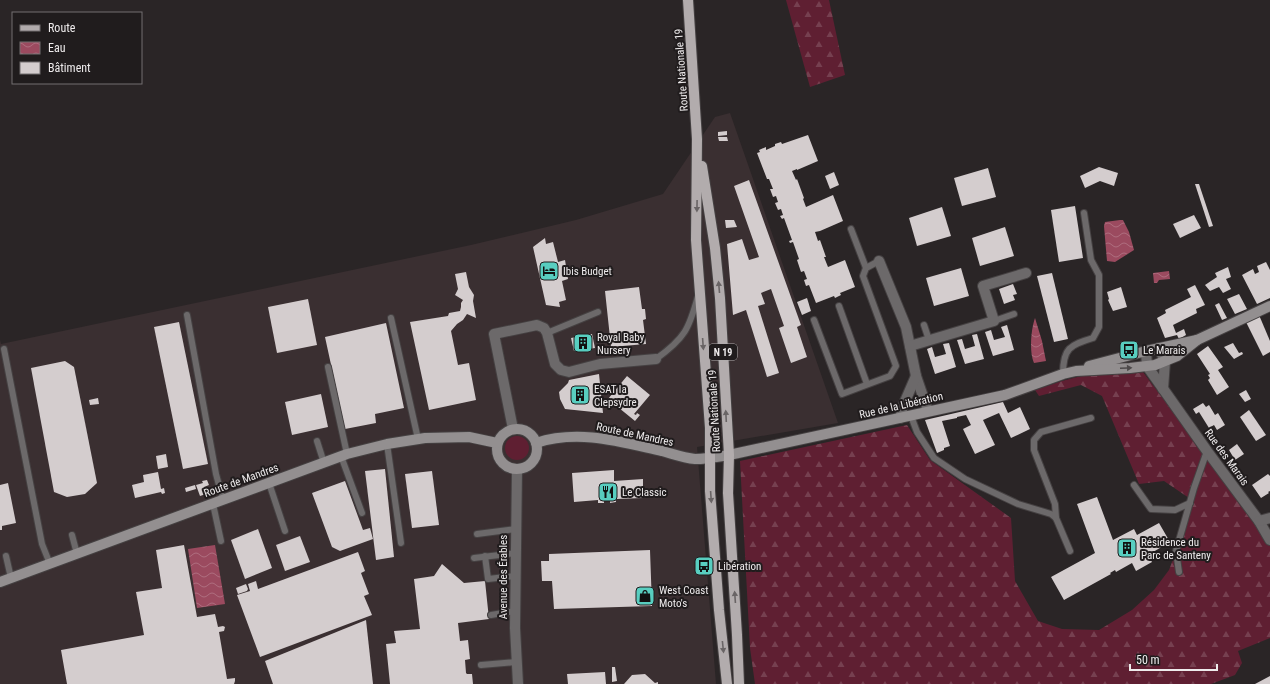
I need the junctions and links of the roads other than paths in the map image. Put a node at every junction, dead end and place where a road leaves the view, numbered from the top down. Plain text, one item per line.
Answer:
1 (688, 0) edge
2 (697, 139) junction
3 (1084, 213) dead end
4 (851, 229) dead end
5 (879, 261) joint
6 (866, 268) junction
7 (1026, 273) dead end
8 (699, 291) junction
9 (839, 306) dead end
10 (1270, 306) edge
11 (598, 312) dead end
12 (1014, 314) dead end
13 (187, 315) dead end
14 (391, 318) dead end
15 (814, 320) dead end
16 (994, 321) junction
17 (924, 325) dead end
18 (547, 333) junction
19 (929, 340) junction
20 (1197, 340) junction
21 (910, 346) junction
22 (1159, 348) junction
23 (4, 349) dead end
24 (1146, 351) junction
25 (656, 359) joint
26 (1165, 361) junction
27 (1147, 366) junction
28 (328, 367) dead end
29 (1076, 371) junction
30 (1063, 374) junction
31 (916, 376) junction
32 (867, 384) junction
33 (1163, 389) junction
34 (928, 411) junction
35 (911, 416) junction
36 (900, 418) junction
37 (1091, 418) dead end
38 (513, 429) junction
39 (418, 439) junction
40 (317, 441) dead end
41 (497, 443) junction
42 (536, 443) junction
43 (388, 444) junction
44 (1207, 451) junction
45 (344, 455) junction
46 (729, 455) junction
47 (710, 458) junction
48 (324, 462) junction
49 (517, 470) junction
50 (269, 483) junction
51 (1134, 485) dead end
52 (218, 502) junction
53 (1190, 503) junction
54 (362, 513) dead end
55 (1056, 518) junction
56 (1270, 518) edge
57 (1259, 521) junction
58 (516, 529) junction
59 (285, 531) dead end
60 (477, 534) dead end
61 (72, 535) dead end
62 (1270, 540) edge
63 (221, 541) dead end
64 (401, 543) dead end
65 (1070, 551) dead end
66 (516, 553) junction
67 (77, 554) junction
68 (6, 556) dead end
69 (485, 556) junction
70 (474, 558) dead end
71 (50, 564) junction
72 (1179, 572) dead end
73 (516, 576) junction
74 (11, 578) junction
75 (0, 582) edge
76 (515, 611) junction
77 (491, 614) dead end
78 (516, 662) junction
79 (481, 665) dead end
80 (518, 684) edge
81 (727, 684) edge
82 (739, 684) edge

1 - 2 main road, Route Nationale 19 / N 19
2 -> 8 main road, Route Nationale 19 / N 19
46 -> 2 main road, Route Nationale 19 / N 19
3 - 30 lane
4 - 6 lane
5 - 6 lane
5 - 21 street
6 - 32 lane
7 - 16 street
8 - 25 lane
8 -> 47 main road, Route Nationale 19 / N 19
9 - 32 lane
10 - 20 street, Rue de la Libération
11 - 18 lane
12 - 16 lane
13 - 52 lane
14 - 39 lane
15 - 32 lane
16 - 19 street
17 - 19 lane
18 - 25 street
18 - 38 street
19 - 21 street
20 - 22 street, Rue de la Libération
20 - 26 street, Rue de la Libération
21 - 31 street
22 - 24 street, Rue de la Libération
22 - 26 street
23 - 71 lane
24 - 27 street
24 - 29 street, Rue de la Libération
26 - 27 street, Rue de la Libération
26 - 33 street
29 -> 27 street, Rue de la Libération
27 - 33 street, Rue des Marais
28 - 45 lane
29 - 30 street, Rue de la Libération
30 - 34 street, Rue de la Libération
31 - 34 street
31 - 36 street
33 - 44 street, Rue des Marais
34 - 35 street, Rue de la Libération
35 - 36 street, Rue de la Libération
35 - 55 lane
36 - 46 street, Rue de la Libération
37 - 55 lane
38 - 41 street
38 - 42 street
39 - 41 street, Route de Mandres
39 - 43 street, Route de Mandres
40 - 48 lane
41 - 49 street
42 - 47 street, Route de Mandres
42 - 49 street
43 - 45 street, Route de Mandres
43 - 64 lane
44 - 53 lane
44 - 57 street, Rue des Marais
45 - 48 street, Route de Mandres
45 - 54 lane
46 - 47 street, Route de Mandres
82 -> 46 main road, Route Nationale 19 / N 19
47 -> 81 main road, Route Nationale 19 / N 19
48 - 50 street, Route de Mandres
49 - 58 street, Avenue des Érables
50 - 52 street, Route de Mandres
50 - 59 lane
51 - 53 lane
52 - 63 lane
52 - 67 street, Route de Mandres
53 - 72 lane
55 - 65 lane
56 - 57 street
57 - 62 street, Rue des Marais
58 - 60 lane
58 - 66 street, Avenue des Érables
61 - 67 lane
66 - 69 lane
66 - 73 street, Avenue des Érables
67 - 71 street, Route de Mandres
68 - 74 lane
69 - 70 lane
69 - 73 lane
71 - 74 street, Route de Mandres
73 - 76 street, Avenue des Érables
74 - 75 street, Route de Mandres
76 - 77 lane
76 - 78 street, Avenue des Érables
78 - 79 lane
78 - 80 street, Avenue des Érables

